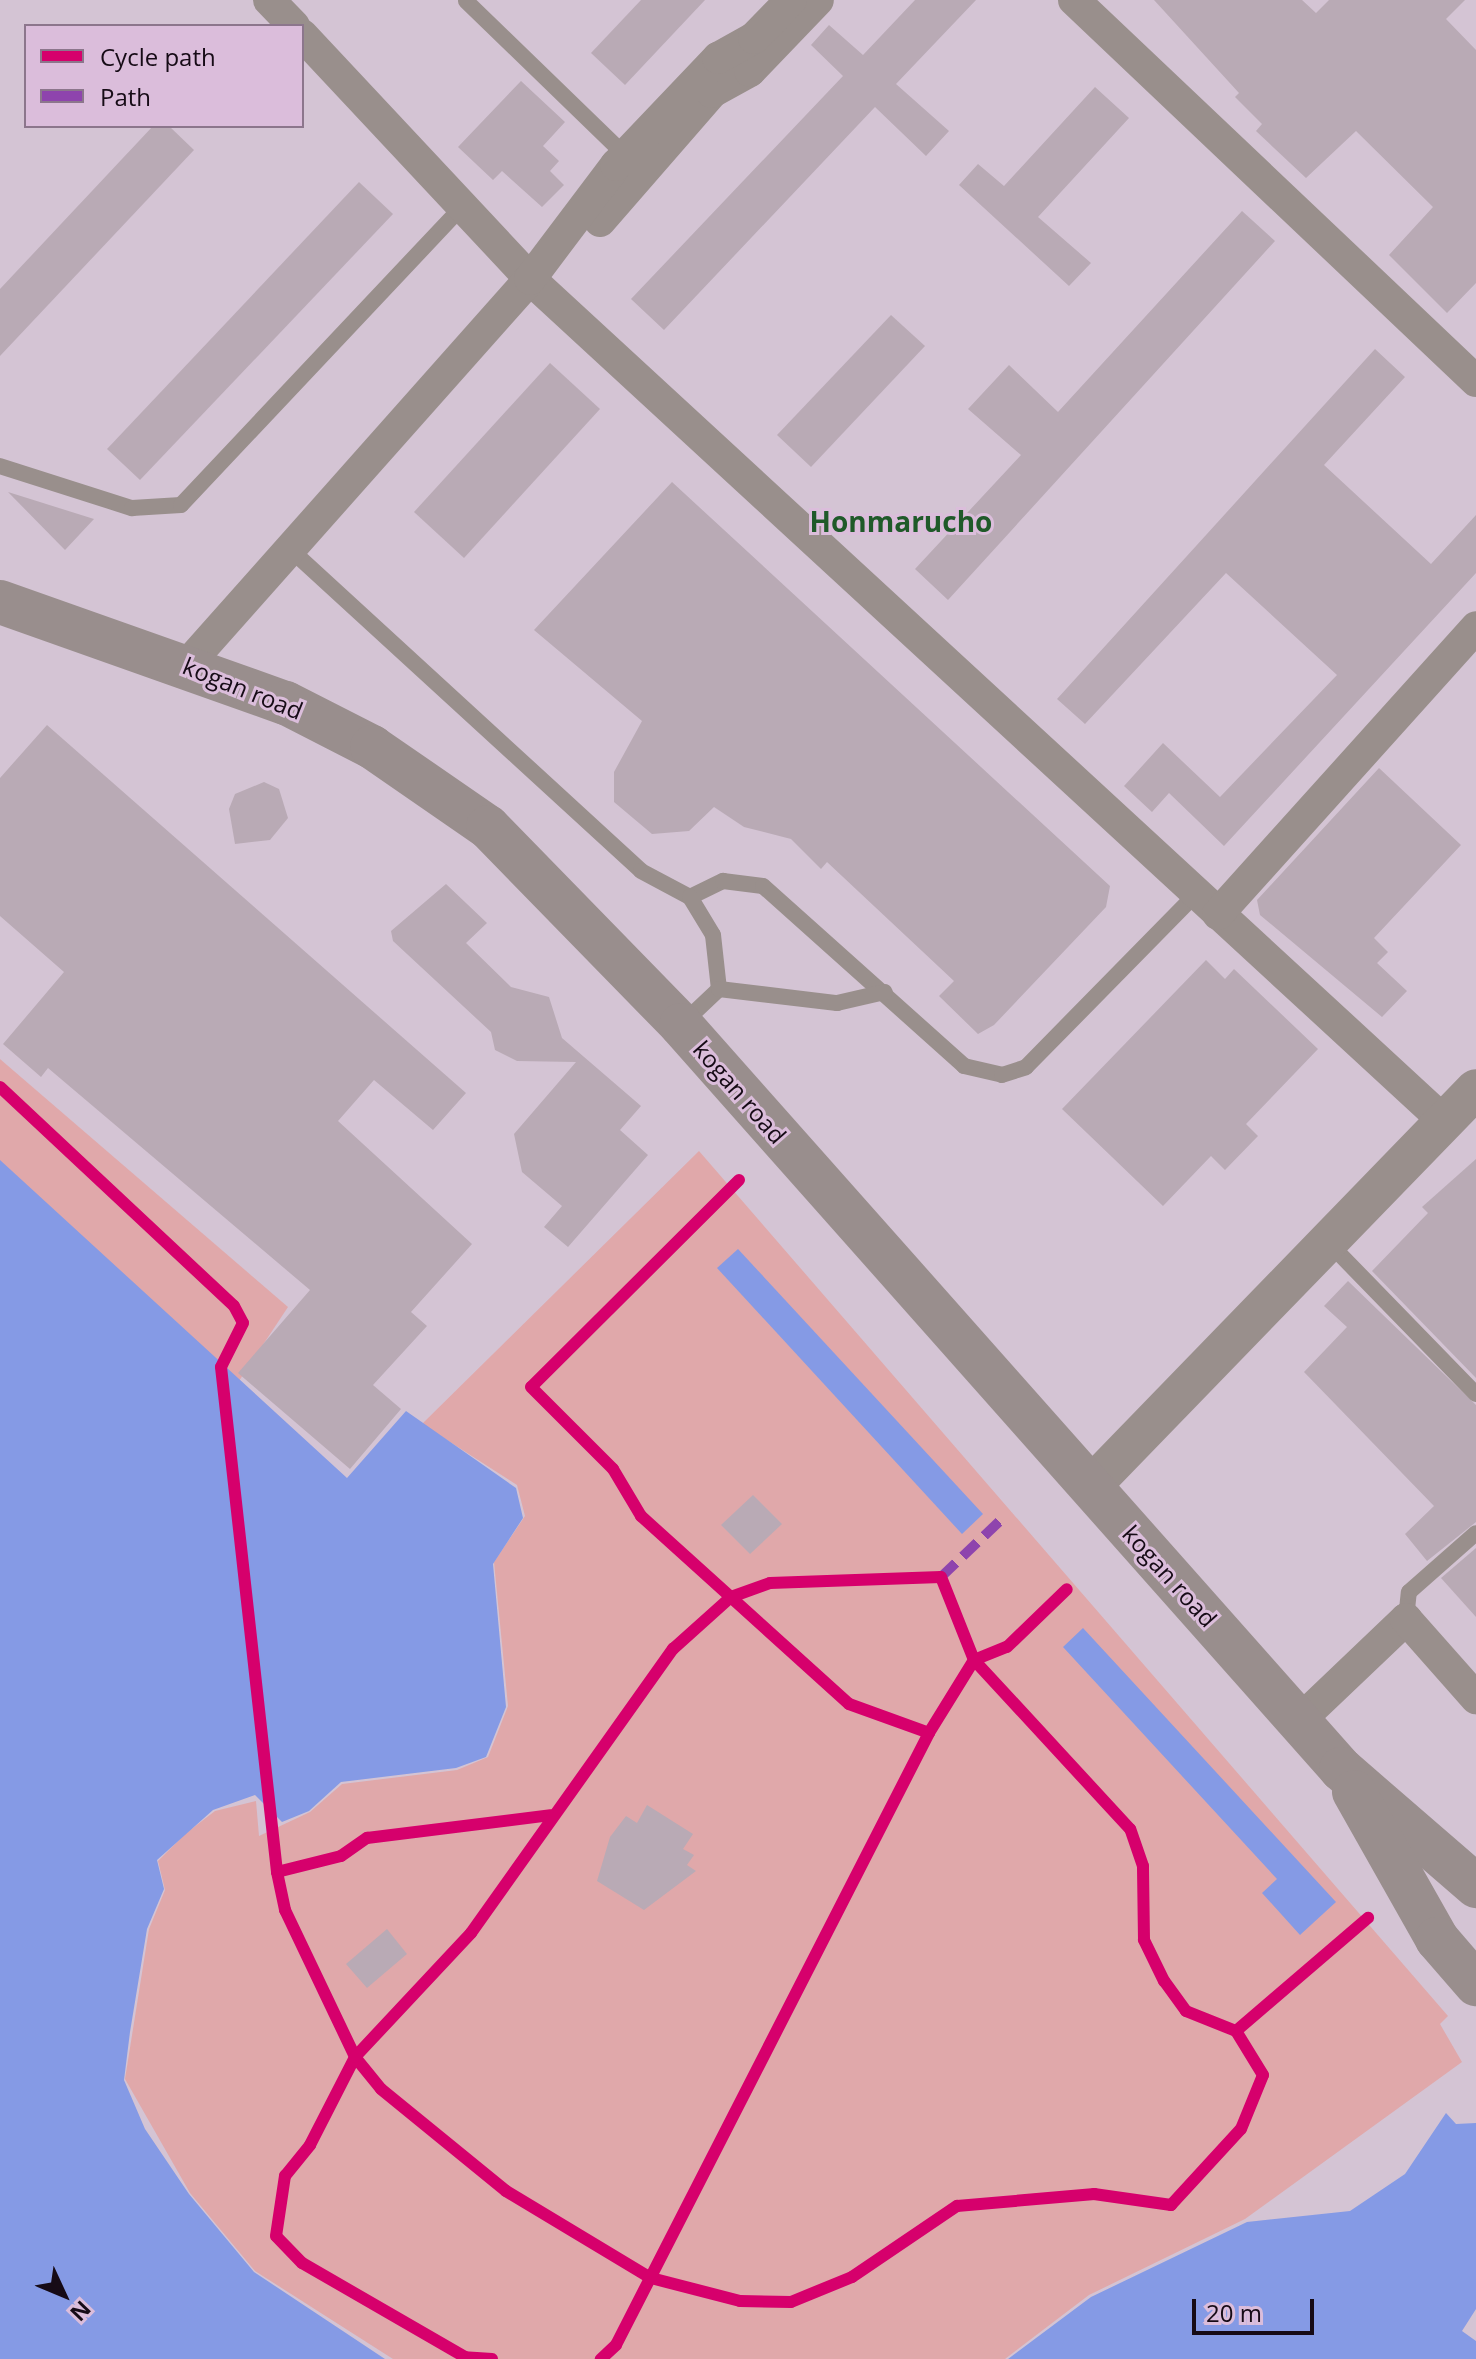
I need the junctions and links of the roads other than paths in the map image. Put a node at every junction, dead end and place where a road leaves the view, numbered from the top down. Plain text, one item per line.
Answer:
1 (269, 0) edge
2 (791, 0) edge
3 (818, 0) edge
4 (1074, 0) edge
5 (466, 1) edge
6 (292, 24) edge
7 (304, 37) edge
8 (625, 155) junction
9 (462, 207) junction
10 (530, 279) junction
11 (1476, 381) edge
12 (0, 466) edge
13 (290, 549) junction
14 (0, 602) edge
15 (1476, 627) edge
16 (187, 665) junction
17 (690, 897) junction
18 (1207, 904) junction
19 (719, 989) junction
20 (885, 992) junction
21 (681, 1025) junction
22 (1476, 1089) edge
23 (1444, 1121) junction
24 (1328, 1242) junction
25 (1476, 1394) edge
26 (1090, 1487) junction
27 (1476, 1533) edge
28 (1406, 1619) junction
29 (1476, 1698) edge
30 (1299, 1721) junction
31 (1341, 1769) junction
32 (1476, 1886) edge
33 (1476, 1984) edge

1 - 6 street
2 - 8 street
3 - 10 street
4 - 11 street
5 - 8 lane
7 - 9 street
8 - 10 street
9 - 10 street
9 - 12 lane
10 - 13 street
10 - 18 street
13 - 16 street
13 - 17 lane
14 - 16 main road, kogan road
15 - 18 street
16 - 21 main road, kogan road
17 - 19 lane
17 - 20 lane
18 - 20 lane
18 - 23 street
19 - 20 lane
19 - 21 lane
21 - 26 main road, kogan road
22 - 23 street
23 - 24 street
24 - 25 lane
24 - 26 street
26 - 30 main road, kogan road
27 - 28 lane
28 - 29 street
28 - 30 street
30 - 31 main road, kogan road
31 - 32 main road, kogan road
31 - 33 main road, kogan road

